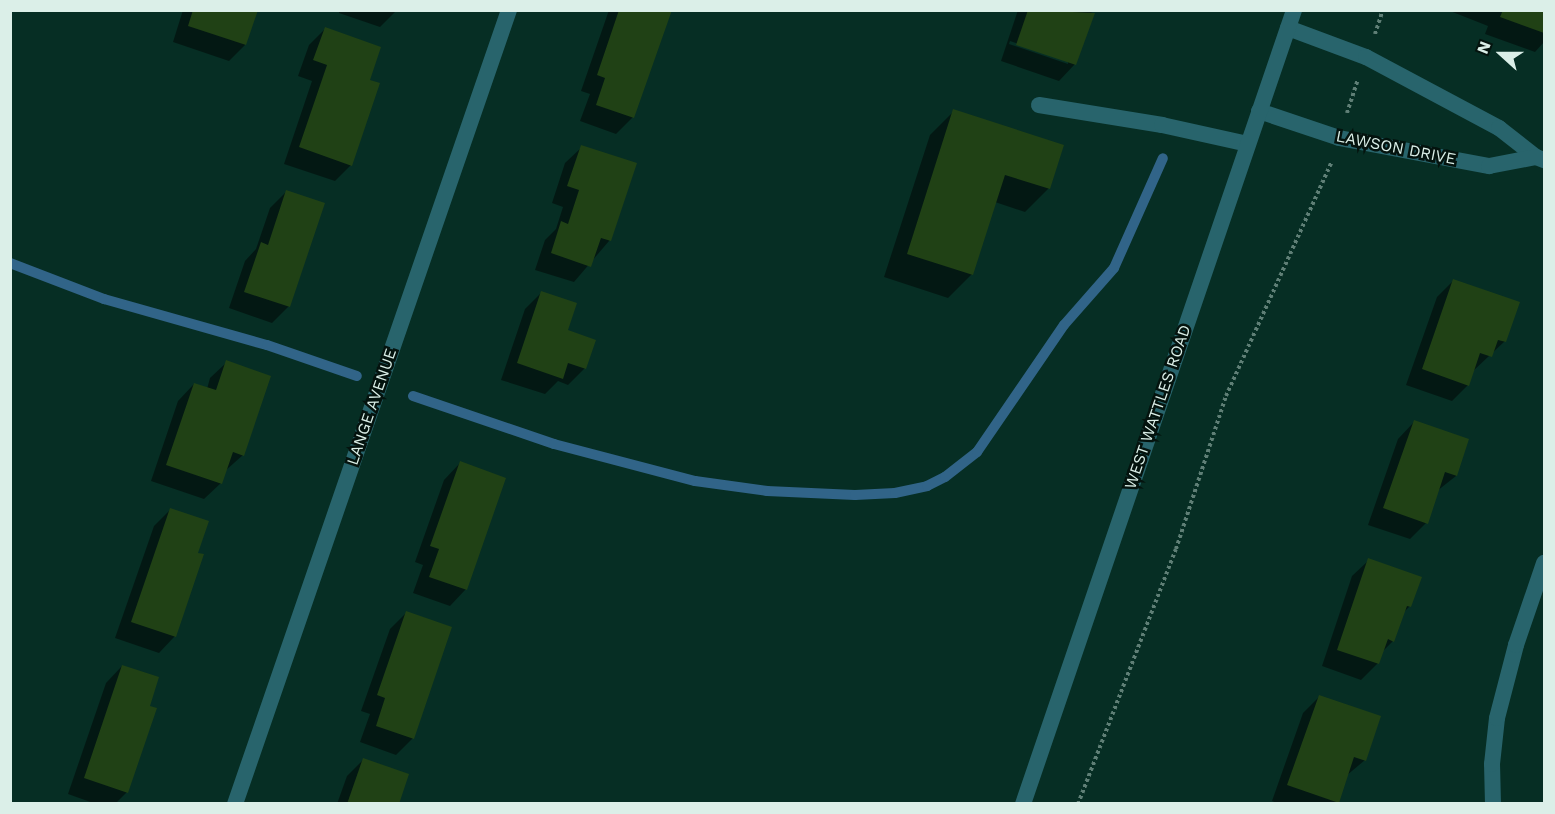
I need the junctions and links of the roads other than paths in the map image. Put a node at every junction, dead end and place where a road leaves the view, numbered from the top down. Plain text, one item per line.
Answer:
1 (509, 10) edge
2 (1294, 10) edge
3 (1288, 28) junction
4 (1039, 105) dead end
5 (1259, 111) junction
6 (1248, 144) junction
7 (1540, 159) edge
8 (1545, 563) edge
9 (235, 804) edge
10 (1023, 804) edge
11 (1493, 804) edge

1 - 9 street, LANGE AVENUE
2 - 3 street, WEST WATTLES ROAD
3 - 5 street, WEST WATTLES ROAD
3 - 7 street, LAWSON DRIVE
4 - 6 street
5 - 6 street, WEST WATTLES ROAD
5 - 7 street, LAWSON DRIVE
6 - 10 street, WEST WATTLES ROAD
8 - 11 street

